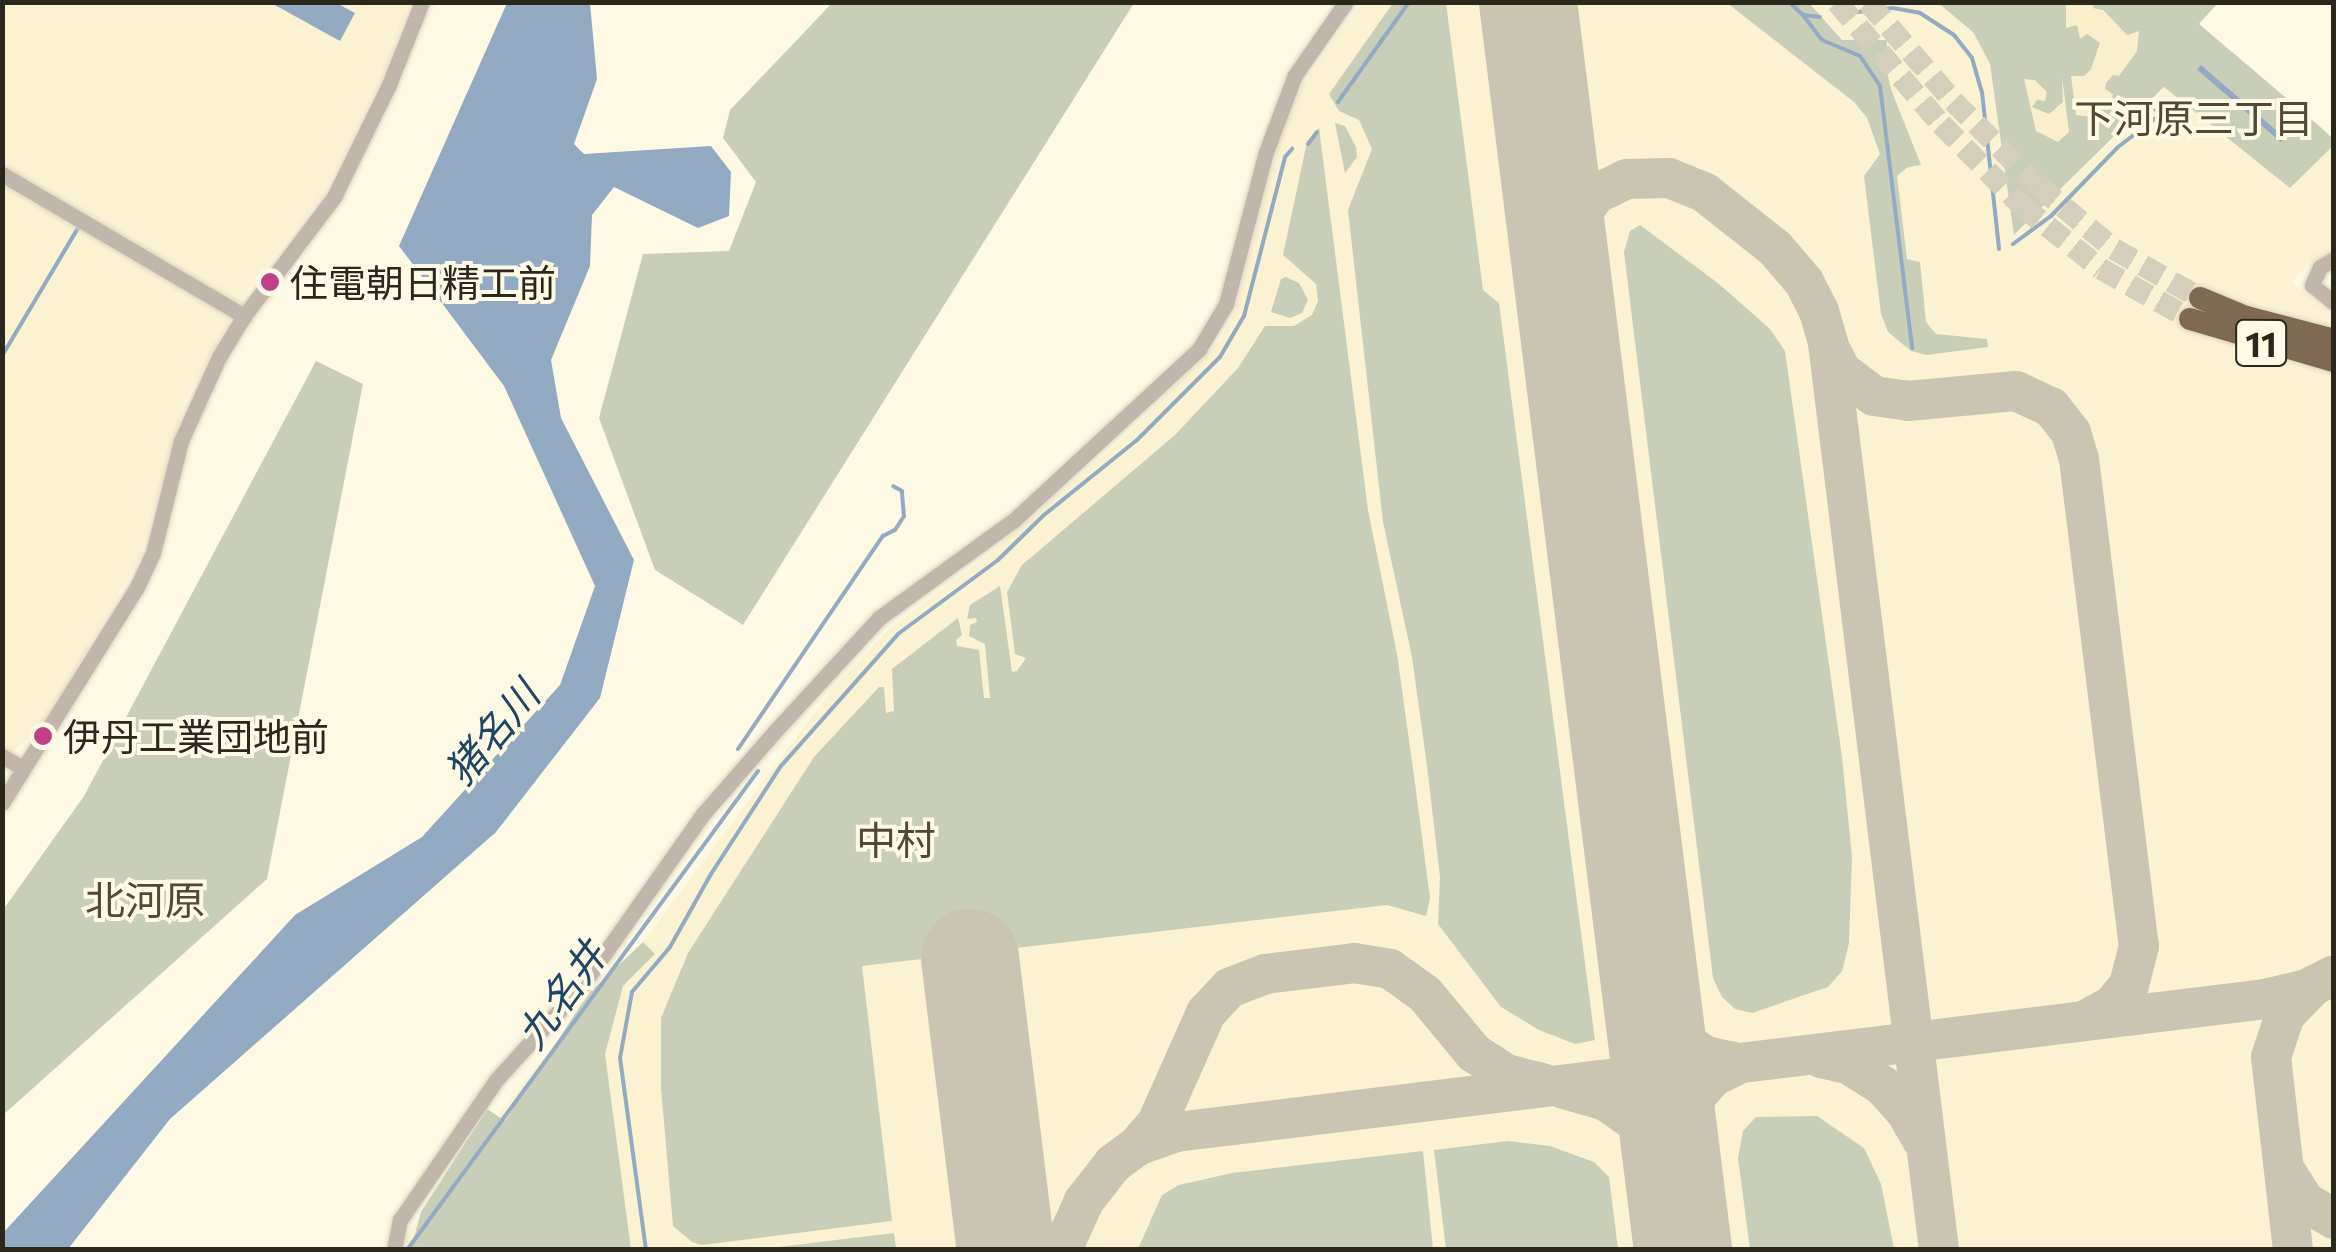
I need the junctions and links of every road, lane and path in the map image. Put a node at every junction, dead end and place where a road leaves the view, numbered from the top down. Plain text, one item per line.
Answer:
1 (422, 2) edge
2 (1346, 2) edge
3 (2, 174) edge
4 (2334, 260) edge
5 (2334, 303) edge
6 (244, 316) junction
7 (2334, 340) edge
8 (2334, 361) edge
9 (2, 756) edge
10 (23, 768) junction
11 (2, 803) edge
12 (394, 1250) edge

1 - 6 street
2 - 12 street
3 - 6 street
4 - 5 street
6 - 10 street
7 - 8 highway, 11
9 - 10 street
10 - 11 street

